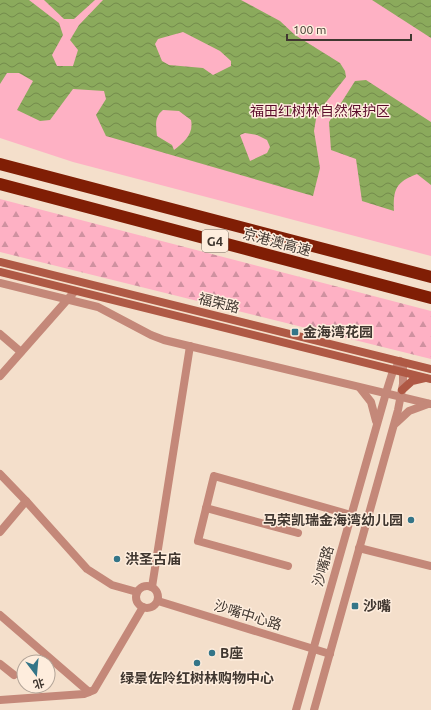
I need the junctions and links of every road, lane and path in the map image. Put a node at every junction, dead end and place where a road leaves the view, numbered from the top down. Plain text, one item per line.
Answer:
1 (0, 164) edge
2 (0, 184) edge
3 (0, 262) edge
4 (0, 272) edge
5 (431, 277) edge
6 (0, 283) edge
7 (75, 291) junction
8 (431, 298) edge
9 (68, 299) junction
10 (0, 334) edge
11 (190, 346) junction
12 (22, 352) junction
13 (401, 361) junction
14 (431, 369) edge
15 (395, 370) junction
16 (403, 372) junction
17 (0, 376) edge
18 (430, 378) edge
19 (358, 386) junction
20 (386, 393) junction
21 (402, 394) junction
22 (430, 404) edge
23 (394, 427) junction
24 (376, 428) junction
25 (0, 474) edge
26 (26, 501) junction
27 (206, 508) junction
28 (351, 515) junction
29 (0, 532) edge
30 (298, 533) dead end
31 (359, 548) junction
32 (288, 566) dead end
33 (431, 566) edge
34 (152, 586) junction
35 (137, 592) junction
36 (158, 601) junction
37 (143, 607) junction
38 (0, 615) edge
39 (313, 649) junction
40 (330, 654) junction
41 (0, 664) edge
42 (14, 675) dead end
43 (89, 692) junction
44 (0, 700) edge
45 (296, 710) edge
46 (314, 710) edge

1 - 5 highway, 京港澳高速 / G4
2 - 8 highway, 京港澳高速 / G4
3 - 13 main road, 福荣路
4 - 7 main road, 福荣路
6 - 9 street
7 - 9 street
7 - 15 main road, 福荣路
9 - 11 street
9 - 12 street
10 - 12 street
11 - 19 street
11 - 34 street
12 - 17 street
13 - 14 main road, 福荣路
13 - 15 street, 沙嘴路
13 - 16 street
15 - 16 main road, 福荣路
15 - 20 street, 沙嘴路
16 - 18 main road, 福荣路
16 - 21 street
18 - 21 main road
19 - 20 street
19 - 24 street
20 - 21 street
20 - 24 street, 沙嘴路
21 - 22 street
21 - 23 street
22 - 23 street
23 - 31 street
24 - 28 street, 沙嘴路
25 - 26 street
26 - 29 street
26 - 35 street
27 - 28 street
27 - 30 street
27 - 32 street
28 - 39 street, 沙嘴路
31 - 33 street
31 - 40 street
34 - 35 street
34 - 36 street
35 - 37 street
36 - 37 street
36 - 39 street, 沙嘴中心路
37 - 43 street
38 - 43 street
39 - 40 street, 沙嘴中心路
39 - 45 street, 沙嘴路
40 - 46 street
41 - 42 street
43 - 44 street

